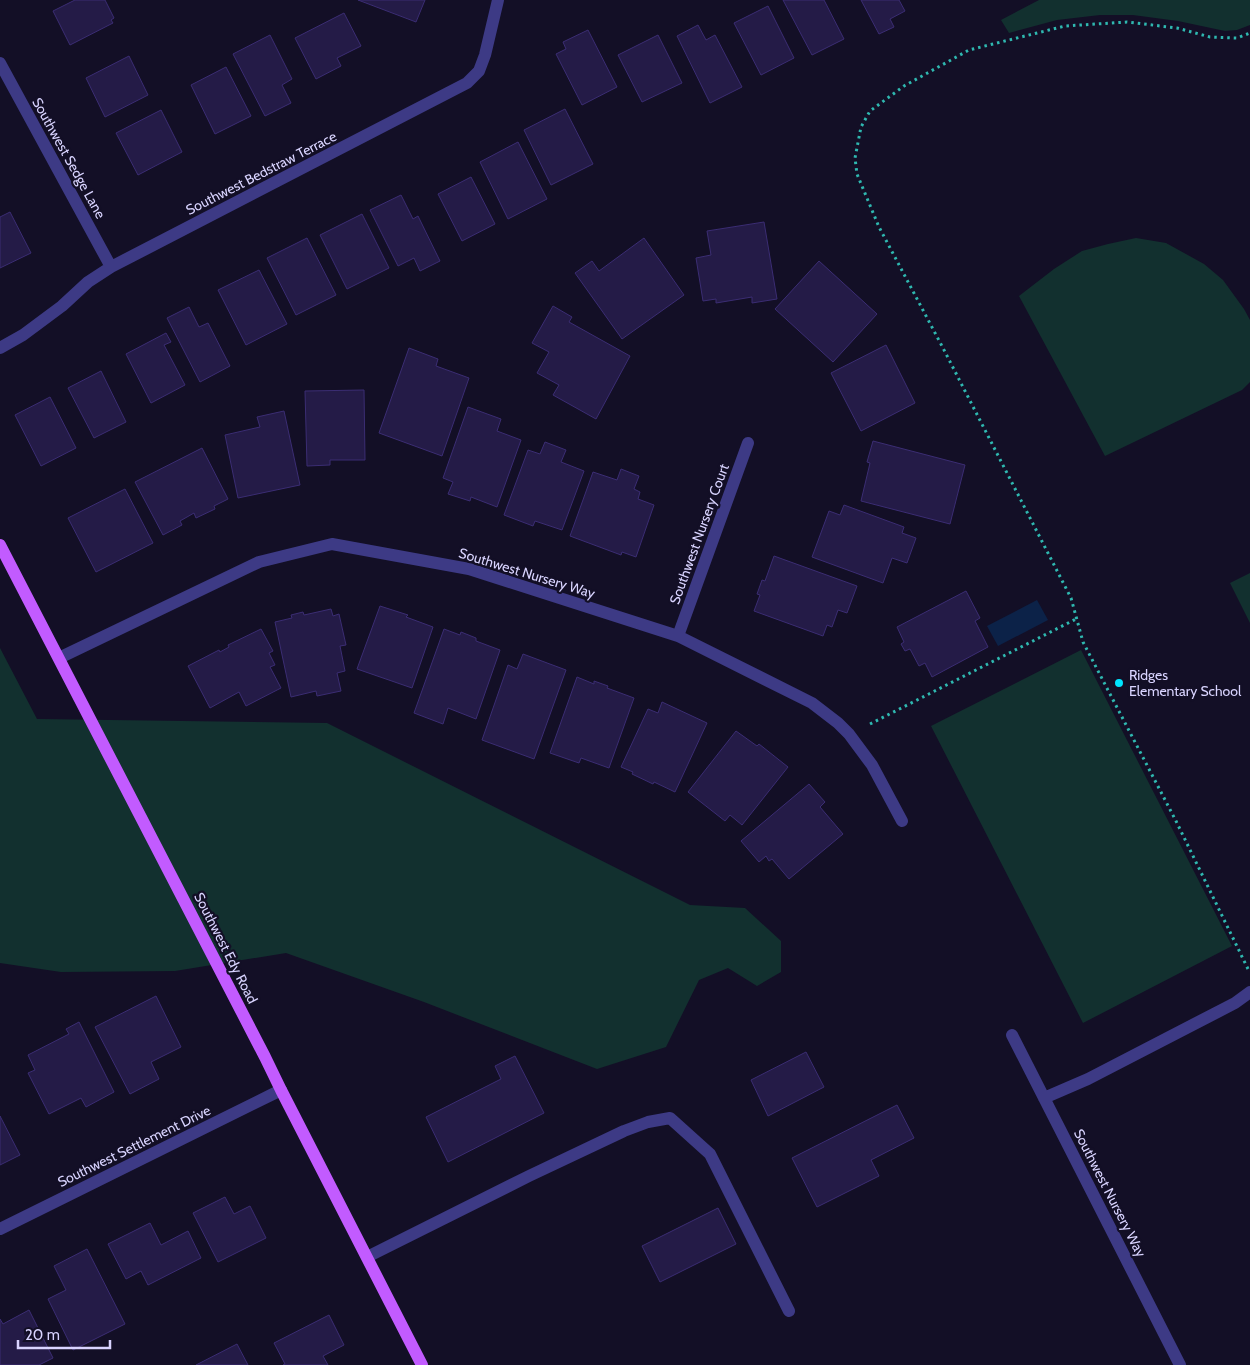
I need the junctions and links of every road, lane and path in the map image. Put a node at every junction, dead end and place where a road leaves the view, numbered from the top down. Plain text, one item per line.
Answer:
1 (498, 0) edge
2 (1250, 33) edge
3 (0, 63) edge
4 (111, 267) junction
5 (0, 348) edge
6 (748, 443) dead end
7 (0, 545) edge
8 (1076, 619) junction
9 (678, 636) junction
10 (59, 658) junction
11 (849, 734) junction
12 (902, 821) dead end
13 (1248, 969) dead end
14 (1250, 992) edge
15 (1012, 1035) dead end
16 (281, 1090) junction
17 (1044, 1098) junction
18 (0, 1229) edge
19 (367, 1257) junction
20 (789, 1311) dead end
21 (422, 1365) edge
22 (1180, 1365) edge

1 - 4 street, Southwest Bedstraw Terrace
2 - 8 path
3 - 4 street, Southwest Sedge Lane
4 - 5 street, Southwest Bedstraw Terrace
6 - 9 street, Southwest Nursery Court
7 - 10 main road, Southwest Edy Road
8 - 11 path
8 - 13 path
9 - 10 street, Southwest Nursery Way
9 - 11 street, Southwest Nursery Way
10 - 16 main road, Southwest Edy Road
11 - 12 street, Southwest Nursery Way
14 - 17 street
15 - 17 street, Southwest Nursery Way
16 - 18 street, Southwest Settlement Drive
16 - 19 main road, Southwest Edy Road
17 - 22 street, Southwest Nursery Way
19 - 20 street
19 - 21 main road, Southwest Edy Road

